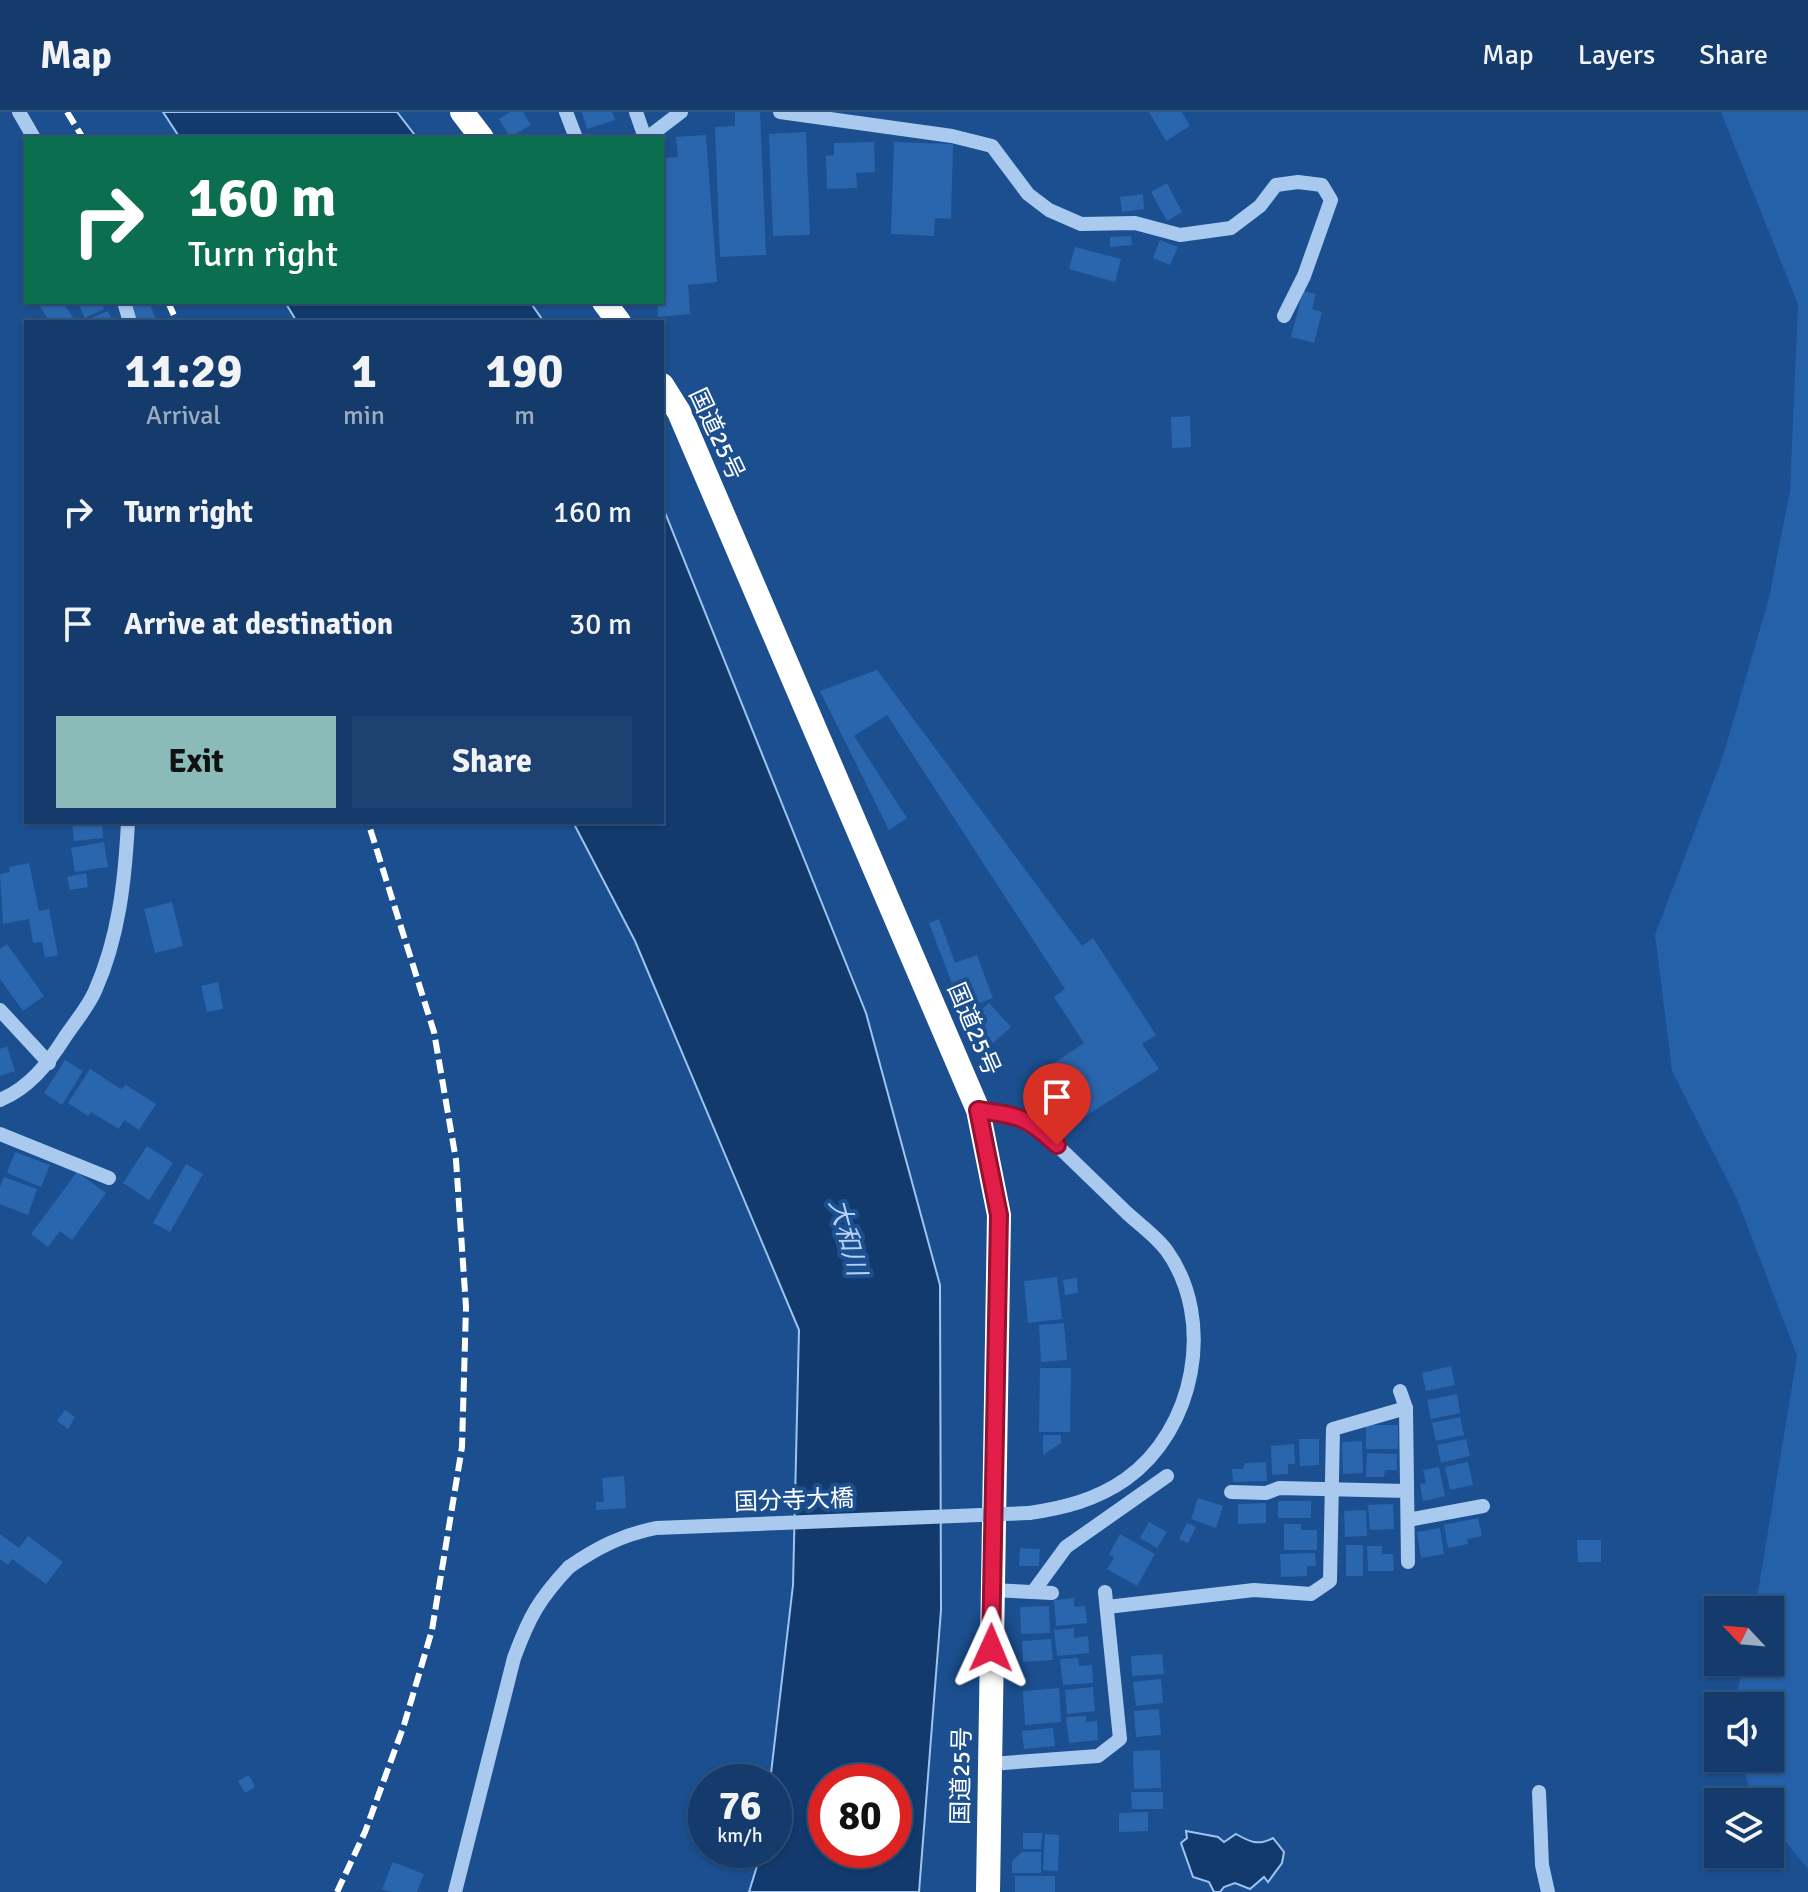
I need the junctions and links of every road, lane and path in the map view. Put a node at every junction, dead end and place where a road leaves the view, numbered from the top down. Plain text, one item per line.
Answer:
1 (19, 112) edge
2 (462, 112) edge
3 (566, 112) edge
4 (636, 112) edge
5 (681, 112) edge
6 (780, 112) edge
7 (33, 136) edge
8 (480, 136) edge
9 (575, 136) edge
10 (645, 136) edge
11 (649, 136) edge
12 (1284, 316) dead end
13 (664, 388) edge
14 (128, 824) edge
15 (0, 1010) edge
16 (49, 1063) junction
17 (0, 1100) edge
18 (978, 1110) junction
19 (0, 1134) edge
20 (109, 1178) dead end
21 (1400, 1391) dead end
22 (1406, 1408) junction
23 (1167, 1476) dead end
24 (1332, 1490) junction
25 (1407, 1491) junction
26 (1231, 1492) dead end
27 (1483, 1506) dead end
28 (1408, 1520) junction
29 (1408, 1562) dead end
30 (992, 1590) junction
31 (1033, 1592) junction
32 (1052, 1593) dead end
33 (990, 1764) junction
34 (1539, 1792) dead end
35 (455, 1892) edge
36 (988, 1892) edge
37 (1548, 1892) edge

1 - 7 street
2 - 8 highway
3 - 9 street
4 - 10 street
5 - 11 street
6 - 12 street
13 - 18 highway, 国道25号
14 - 16 street
15 - 16 street
16 - 17 street
18 - 30 highway, 国道25号
18 - 35 street, 国分寺大橋, bridge
19 - 20 street
21 - 22 street
22 - 24 street
22 - 25 street
23 - 31 street
24 - 25 street
24 - 26 street
24 - 33 street
25 - 28 street
27 - 28 street
28 - 29 street
30 - 31 street
30 - 33 highway, 国道25号
31 - 32 street
33 - 36 highway, 国道25号
34 - 37 street

